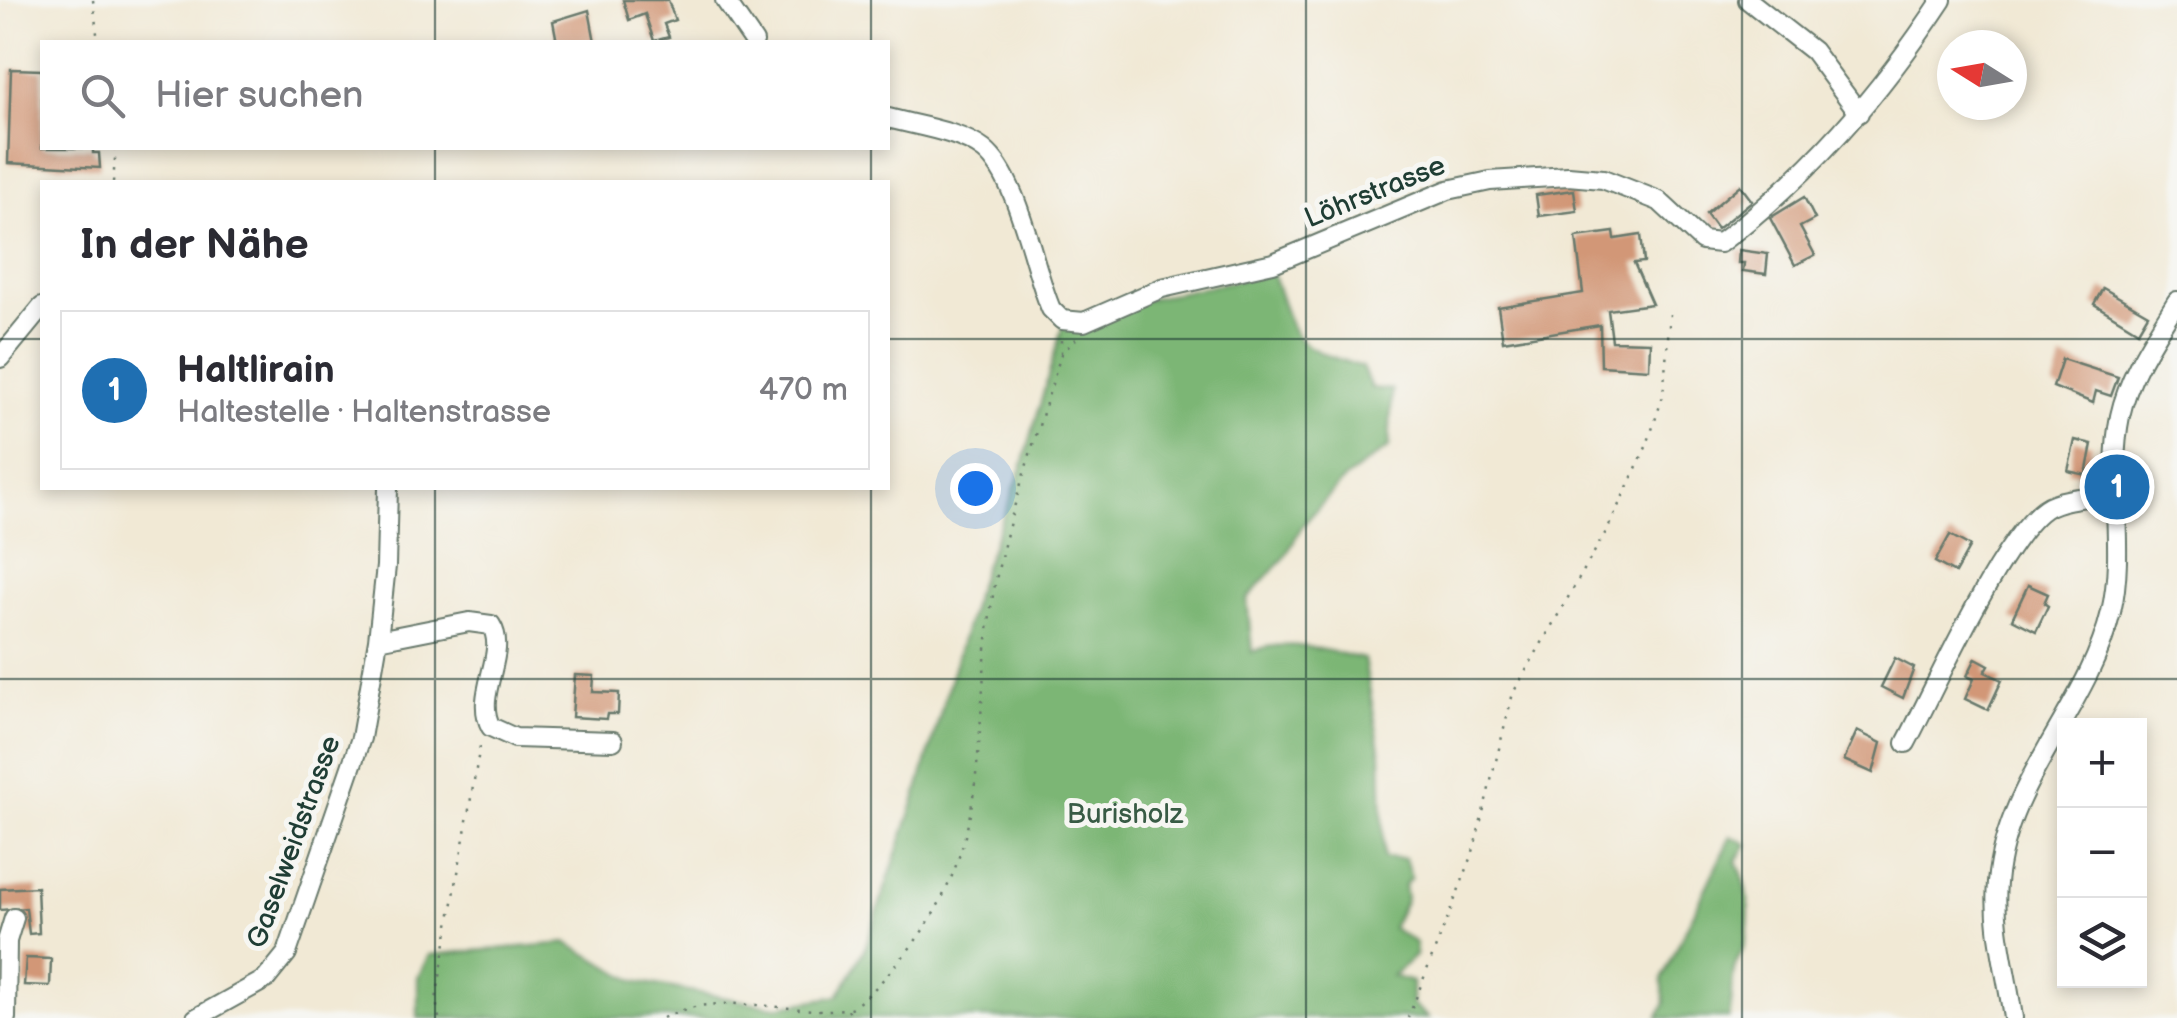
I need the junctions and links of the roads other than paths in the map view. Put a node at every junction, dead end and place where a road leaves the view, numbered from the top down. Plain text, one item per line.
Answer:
1 (725, 0) edge
2 (1748, 0) edge
3 (1942, 0) edge
4 (753, 40) edge
5 (1859, 113) junction
6 (890, 119) edge
7 (2177, 301) edge
8 (40, 309) edge
9 (0, 358) edge
10 (388, 490) edge
11 (2118, 496) junction
12 (378, 640) junction
13 (612, 742) dead end
14 (1906, 742) dead end
15 (14, 918) dead end
16 (6, 1018) edge
17 (196, 1018) edge
18 (2013, 1018) edge

1 - 4 street
2 - 5 street
3 - 5 street, Löhrstrasse
5 - 6 street, Löhrstrasse
7 - 11 street
8 - 9 street
10 - 12 street, Gaselweidstrasse
11 - 14 street
11 - 18 street
12 - 13 street
12 - 17 street, Gaselweidstrasse
15 - 16 street

